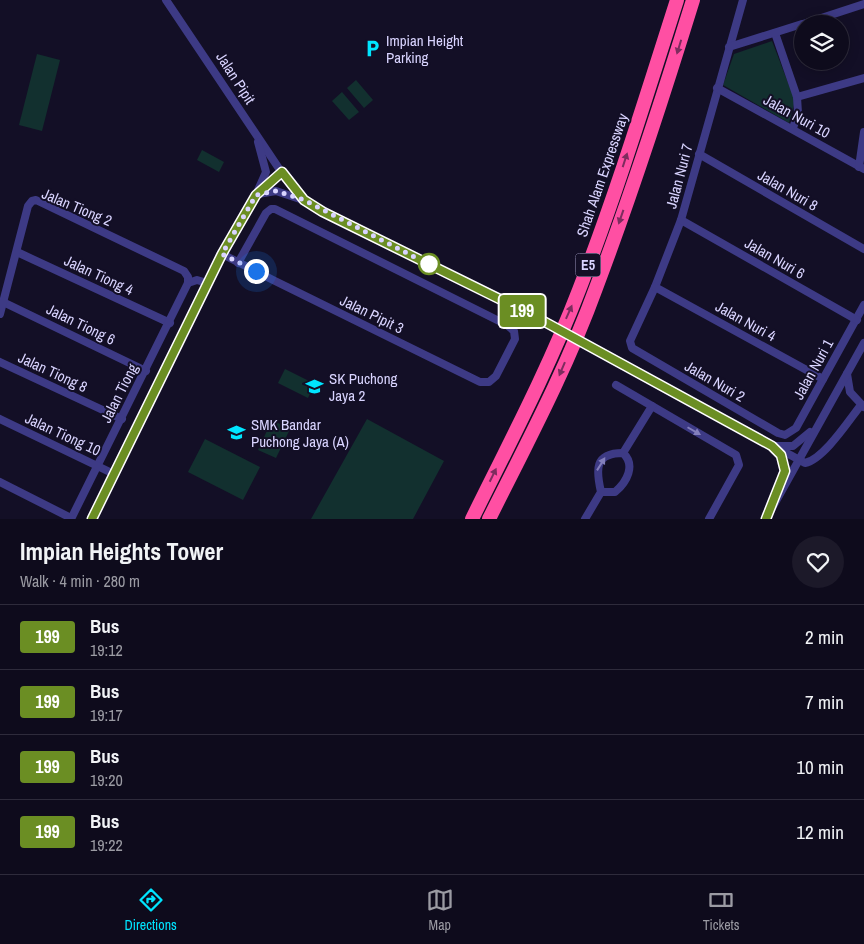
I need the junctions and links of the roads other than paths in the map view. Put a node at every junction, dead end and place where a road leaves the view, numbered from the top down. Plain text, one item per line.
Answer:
1 (166, 0) edge
2 (677, 0) edge
3 (693, 0) edge
4 (743, 0) edge
5 (864, 4) edge
6 (830, 15) edge
7 (794, 27) edge
8 (775, 33) junction
9 (729, 47) junction
10 (864, 78) edge
11 (717, 88) junction
12 (798, 97) junction
13 (792, 128) junction
14 (255, 132) junction
15 (864, 132) edge
16 (699, 154) junction
17 (862, 168) edge
18 (282, 172) junction
19 (256, 195) junction
20 (304, 200) junction
21 (681, 220) junction
22 (864, 249) edge
23 (17, 252) junction
24 (222, 254) junction
25 (238, 263) junction
26 (188, 280) junction
27 (207, 283) junction
28 (655, 287) junction
29 (3, 302) junction
30 (864, 306) edge
31 (0, 314) edge
32 (857, 320) junction
33 (170, 323) junction
34 (864, 343) edge
35 (637, 353) joint
36 (0, 362) edge
37 (146, 371) junction
38 (847, 374) junction
39 (823, 379) junction
40 (616, 385) dead end
41 (652, 406) junction
42 (863, 406) edge
43 (0, 419) edge
44 (122, 419) junction
45 (819, 422) junction
46 (778, 433) joint
47 (772, 446) junction
48 (623, 453) junction
49 (798, 460) junction
50 (97, 465) junction
51 (114, 474) junction
52 (0, 482) edge
53 (601, 492) junction
54 (711, 517) edge
55 (71, 518) edge
56 (92, 519) edge
57 (472, 519) edge
58 (489, 519) edge
59 (585, 519) edge
60 (766, 519) edge

1 - 14 street, Jalan Pipit
57 -> 2 highway, Shah Alam Expressway / E5
3 -> 58 highway, E5
4 - 9 street, Jalan Nuri 7
5 - 6 street
7 - 8 street
8 - 9 street
8 - 12 street
9 - 11 street, Jalan Nuri 7
10 - 12 street
11 - 13 street, Jalan Nuri 10
11 - 16 street, Jalan Nuri 7
12 - 13 street
13 - 17 street, Jalan Nuri 10
14 - 18 street, Jalan Pipit
14 - 19 street
15 - 17 street
16 - 21 street, Jalan Nuri 7
16 - 22 street, Jalan Nuri 8
18 - 19 street
18 - 20 street, Jalan Pipit
19 - 20 street
19 - 24 street
20 - 47 street, Jalan Pipit, bridge
21 - 28 street, Jalan Nuri 7
21 - 32 street, Jalan Nuri 6
23 - 26 street, Jalan Tiong 2
23 - 29 street, Jalan Tiong 2
23 - 33 street, Jalan Tiong 4
24 - 25 street, Jalan Pipit 3
24 - 27 street
25 - 25 street, Jalan Pipit 3
26 - 27 street
26 - 33 street, Jalan Tiong
27 - 51 street
28 - 35 street, Jalan Nuri 7
28 - 39 street, Jalan Nuri 4
29 - 31 street, Jalan Tiong 2
29 - 37 street, Jalan Tiong 6
30 - 32 street, Jalan Nuri 1
32 - 39 street, Jalan Nuri 1
33 - 37 street, Jalan Tiong
34 - 38 street
35 - 46 street, Jalan Nuri 2
36 - 44 street, Jalan Tiong 8
37 - 44 street, Jalan Tiong
38 - 42 street
38 - 45 street
39 - 46 street, Jalan Nuri 1
40 - 41 street
41 - 48 street
41 -> 54 street
42 - 49 street
43 - 50 street, Jalan Tiong 10
44 - 50 street, Jalan Tiong
45 - 47 street
45 - 49 street
47 - 49 street, Jalan Pipit
47 - 60 street
53 -> 48 street
48 - 53 street
49 - 60 street
50 - 51 street, Jalan Tiong 10
50 - 55 street, Jalan Tiong
51 - 56 street
52 - 55 street
53 - 59 street

